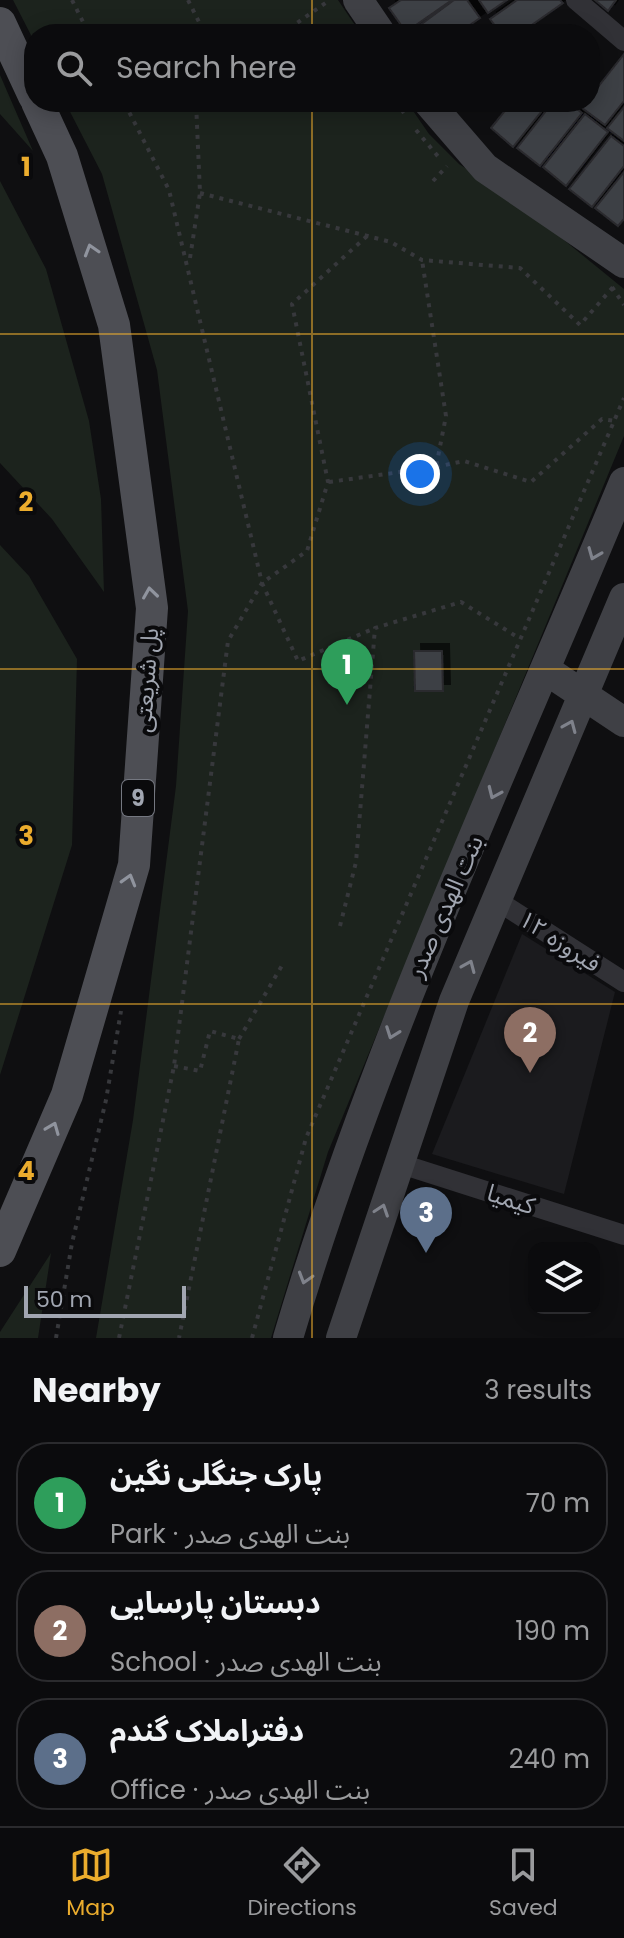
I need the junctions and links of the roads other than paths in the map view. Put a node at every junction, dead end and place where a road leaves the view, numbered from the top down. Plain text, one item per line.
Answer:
1 (576, 0) edge
2 (367, 3) edge
3 (0, 23) edge
4 (376, 24) edge
5 (624, 41) edge
6 (24, 75) edge
7 (42, 112) edge
8 (437, 112) edge
9 (620, 269) edge
10 (624, 482) edge
11 (624, 598) edge
12 (546, 670) junction
13 (584, 692) junction
14 (624, 722) edge
15 (496, 900) junction
16 (624, 982) edge
17 (398, 1163) junction
18 (624, 1235) edge
19 (0, 1251) edge
20 (288, 1338) edge
21 (341, 1338) edge

1 - 5 street
2 - 4 street
3 - 6 main road
19 -> 7 main road, پل شریعتی / 9
8 - 9 street
10 -> 12 street, بنت الهدی صدر
11 - 13 street, بنت الهدی صدر
12 - 13 street
12 -> 20 street, بنت الهدی صدر
13 - 14 street
15 -> 13 street, بنت الهدی صدر
15 - 16 street, فیروزه ۱۲
17 -> 15 street, بنت الهدی صدر
17 - 18 street, کیمیا
21 -> 17 street, بنت الهدی صدر

